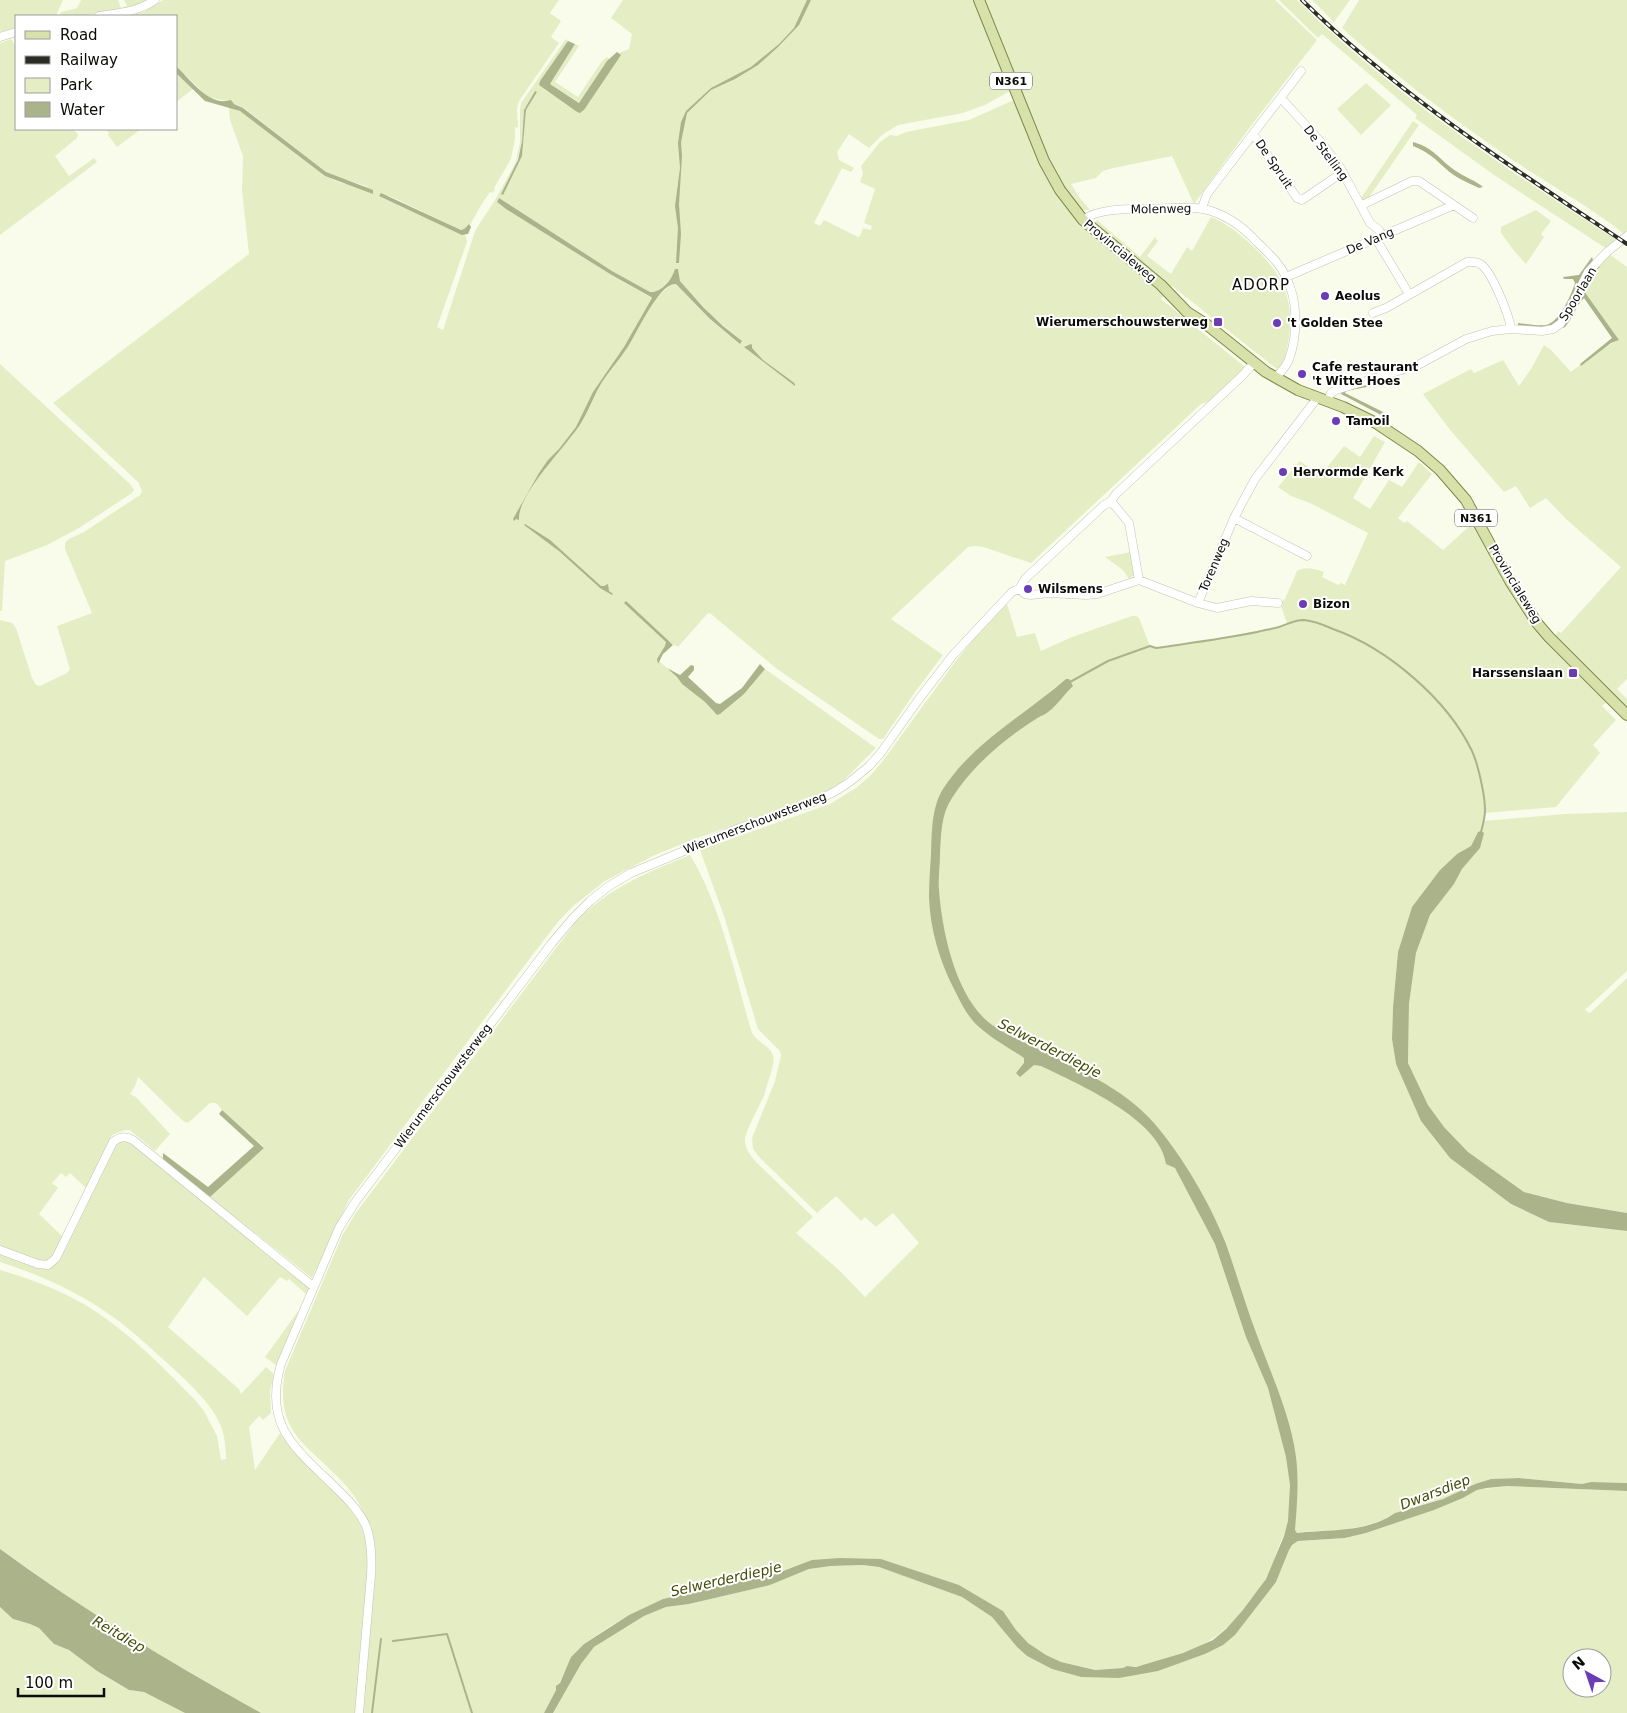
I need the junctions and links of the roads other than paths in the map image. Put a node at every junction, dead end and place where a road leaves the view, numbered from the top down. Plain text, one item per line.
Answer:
1 (155, 0) edge
2 (979, 0) edge
3 (105, 15) edge
4 (15, 32) edge
5 (0, 37) edge
6 (1301, 71) dead end
7 (1281, 98) junction
8 (1253, 134) junction
9 (1343, 172) junction
10 (1362, 205) junction
11 (1454, 205) junction
12 (1202, 208) junction
13 (1473, 218) dead end
14 (1083, 220) junction
15 (1627, 236) edge
16 (1379, 238) junction
17 (1286, 277) junction
18 (1409, 294) junction
19 (1373, 313) dead end
20 (1511, 329) junction
21 (1254, 363) junction
22 (1276, 378) junction
23 (1322, 399) junction
24 (1111, 501) junction
25 (1234, 518) junction
26 (1307, 556) dead end
27 (1139, 580) junction
28 (1019, 589) junction
29 (1198, 603) junction
30 (1278, 603) dead end
31 (1627, 715) edge
32 (0, 1250) edge
33 (314, 1286) junction
34 (358, 1713) edge

1 - 3 street
2 - 14 main road, Provincialeweg / N361
4 - 5 street
6 - 7 street
7 - 8 street
7 - 9 street, De Stelling
8 - 9 street, De Spruit
8 - 12 street
9 - 10 street, De Stelling
10 - 11 street
10 - 16 street, De Stelling
11 - 13 street
11 - 16 street, De Vang
12 - 14 street, Molenweg
12 - 17 street, Molenweg
14 - 21 main road, Provincialeweg / N361
15 - 20 street, Spoorlaan
16 - 17 street, De Vang
16 - 18 street, De Stelling
17 - 22 street, Molenweg
18 - 19 street
18 - 20 street
20 - 23 street, Spoorlaan
21 - 22 main road, Provincialeweg / N361
21 - 24 street, Wierumerschouwsterweg
22 - 23 main road, Provincialeweg / N361
23 - 25 street, Torenweg
23 - 31 main road, Provincialeweg / N361
24 - 27 street
24 - 28 street, Wierumerschouwsterweg
25 - 26 street
25 - 29 street, Torenweg
27 - 28 street
27 - 29 street, Torenweg
28 - 33 street, Wierumerschouwsterweg
29 - 30 street
32 - 33 street
33 - 34 street, Wierumerschouwsterweg

